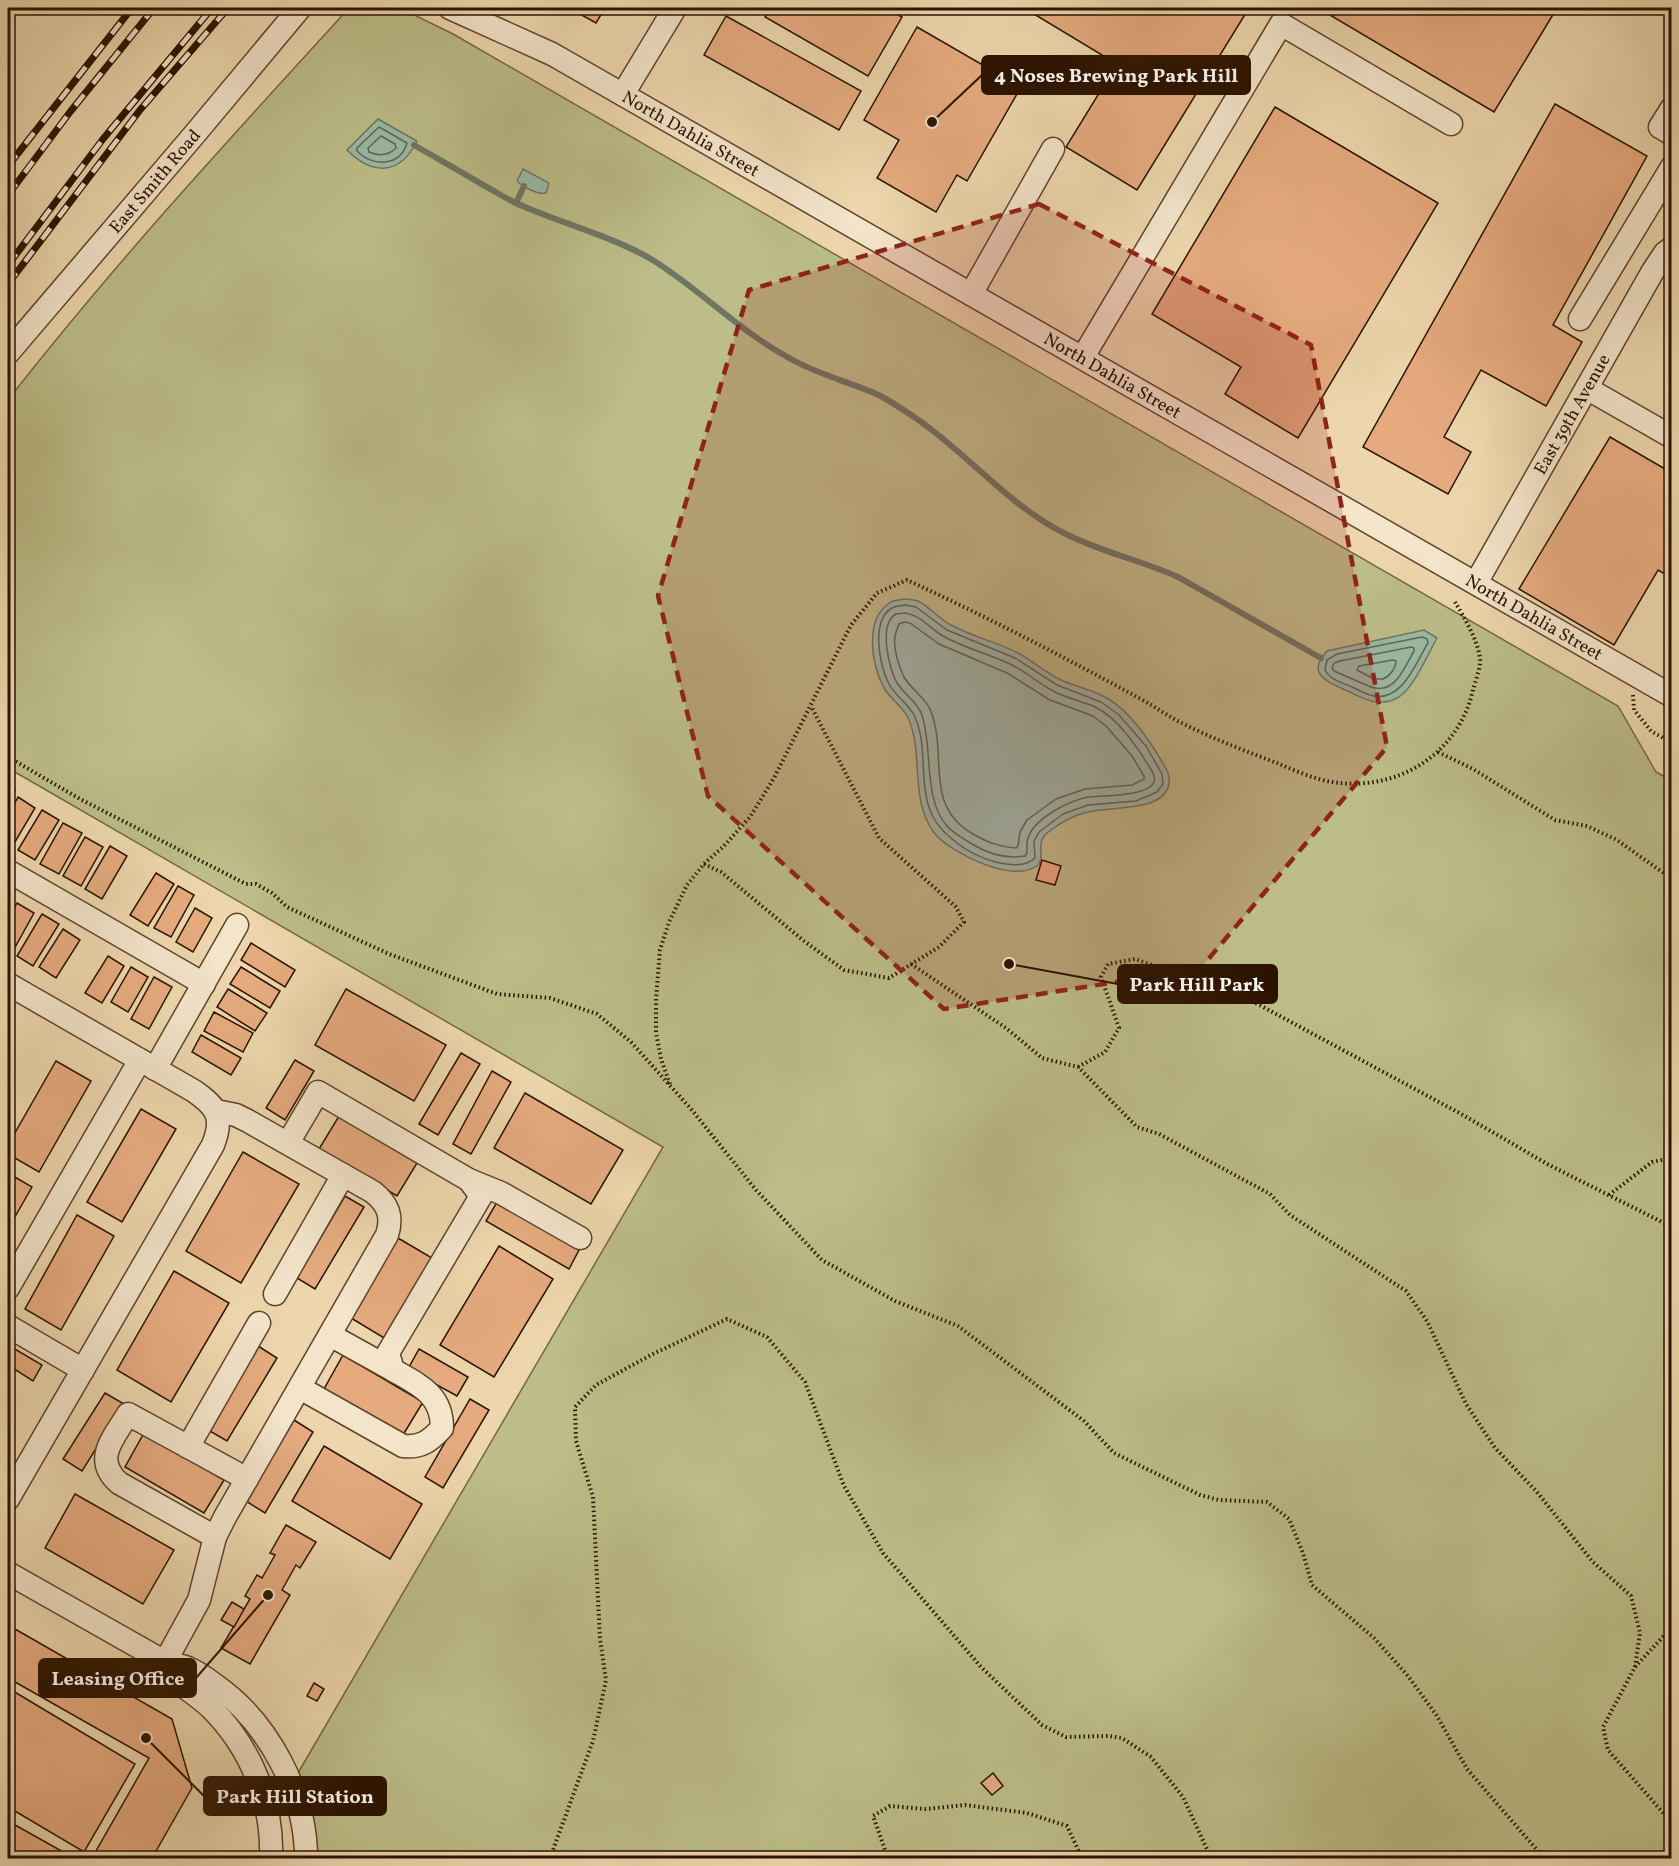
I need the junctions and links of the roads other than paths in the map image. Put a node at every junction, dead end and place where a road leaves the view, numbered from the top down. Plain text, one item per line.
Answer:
1 (300, 8) edge
2 (450, 8) edge
3 (488, 8) edge
4 (675, 8) edge
5 (552, 54) junction
6 (623, 94) junction
7 (1671, 108) edge
8 (1450, 124) dead end
9 (1671, 134) edge
10 (1053, 149) dead end
11 (1671, 167) edge
12 (1671, 248) edge
13 (971, 294) junction
14 (1580, 319) dead end
15 (8, 353) edge
16 (1083, 357) junction
17 (1588, 389) junction
18 (1671, 437) edge
19 (1476, 583) junction
20 (1671, 696) edge
21 (8, 871) edge
22 (237, 925) dead end
23 (8, 984) edge
24 (204, 984) junction
25 (147, 1064) junction
26 (216, 1112) junction
27 (288, 1143) junction
28 (343, 1175) junction
29 (470, 1180) junction
30 (580, 1238) dead end
31 (8, 1288) edge
32 (275, 1294) dead end
33 (259, 1323) dead end
34 (8, 1326) edge
35 (330, 1335) junction
36 (83, 1370) junction
37 (393, 1370) junction
38 (300, 1388) junction
39 (188, 1447) junction
40 (247, 1479) junction
41 (8, 1498) edge
42 (215, 1537) junction
43 (8, 1573) edge
44 (165, 1662) junction
45 (271, 1858) edge
46 (306, 1858) edge

1 - 15 street, East Smith Road
2 - 5 street, North Dahlia Street
3 - 5 street, North Dahlia Street
4 - 6 street
5 - 6 street, North Dahlia Street
6 - 13 street, North Dahlia Street
7 - 9 street
8 - 16 street
10 - 13 street
11 - 14 street
12 - 17 street, East 39th Avenue
13 - 16 street, North Dahlia Street
16 - 19 street, North Dahlia Street
17 - 18 street
17 - 19 street, East 39th Avenue
19 - 20 street, North Dahlia Street
21 - 24 street
22 - 24 street
23 - 25 street
24 - 25 street
25 - 26 street
25 - 31 street
26 - 27 street
26 - 36 street
27 - 28 street
27 - 29 street
28 - 32 street
28 - 35 street
29 - 30 street
29 - 37 street
33 - 39 street
34 - 36 street
35 - 37 street
35 - 38 street
36 - 41 street
37 - 38 street
38 - 40 street
39 - 40 street
39 - 42 street
40 - 42 street
42 - 44 street
43 - 44 street
44 - 45 street
44 - 46 street

